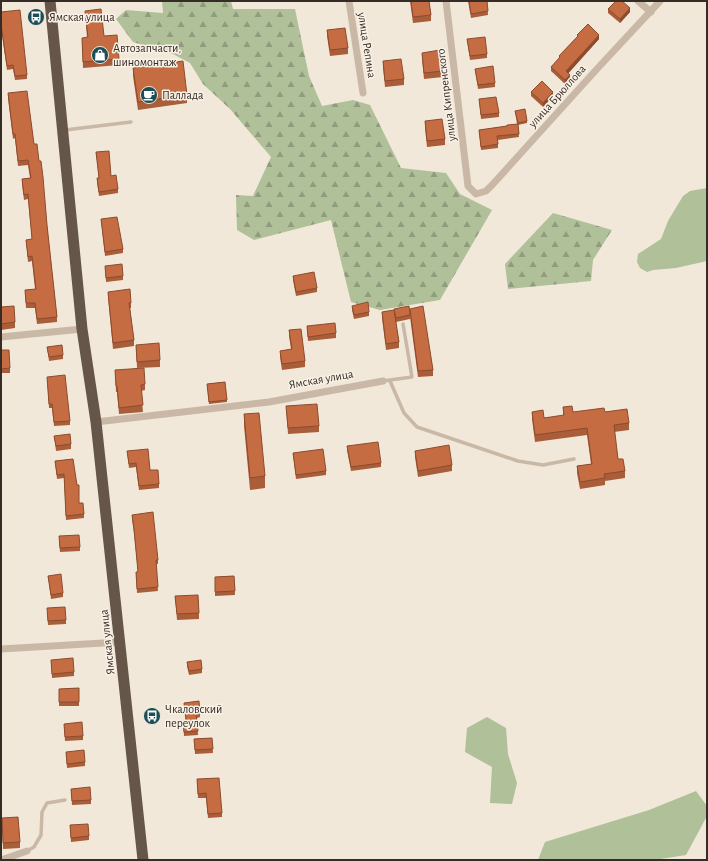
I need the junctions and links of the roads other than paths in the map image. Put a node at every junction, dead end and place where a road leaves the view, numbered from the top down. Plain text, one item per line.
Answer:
1 (50, 1) edge
2 (349, 1) edge
3 (446, 1) edge
4 (638, 1) edge
5 (660, 1) edge
6 (651, 12) junction
7 (363, 93) dead end
8 (131, 122) dead end
9 (62, 130) junction
10 (468, 186) joint
11 (403, 324) dead end
12 (82, 330) junction
13 (1, 337) edge
14 (387, 381) junction
15 (96, 422) junction
16 (574, 459) dead end
17 (120, 642) junction
18 (1, 649) edge
19 (65, 800) dead end
20 (27, 851) joint
21 (1, 860) edge
22 (143, 860) edge

1 - 9 highway, Ямская улица
2 - 7 street, улица Репина
3 - 10 street, улица Кипренского
4 - 6 street
5 - 6 street, улица Брюллова
6 - 10 street, улица Брюллова
8 - 9 lane
9 - 12 highway, Ямская улица
11 - 14 lane
12 - 13 street
12 - 15 highway, Ямская улица
14 - 15 street, Ямская улица
14 - 16 lane
15 - 17 highway, Ямская улица
17 - 18 street
17 - 22 highway, Ямская улица
19 - 20 lane
20 - 21 street

